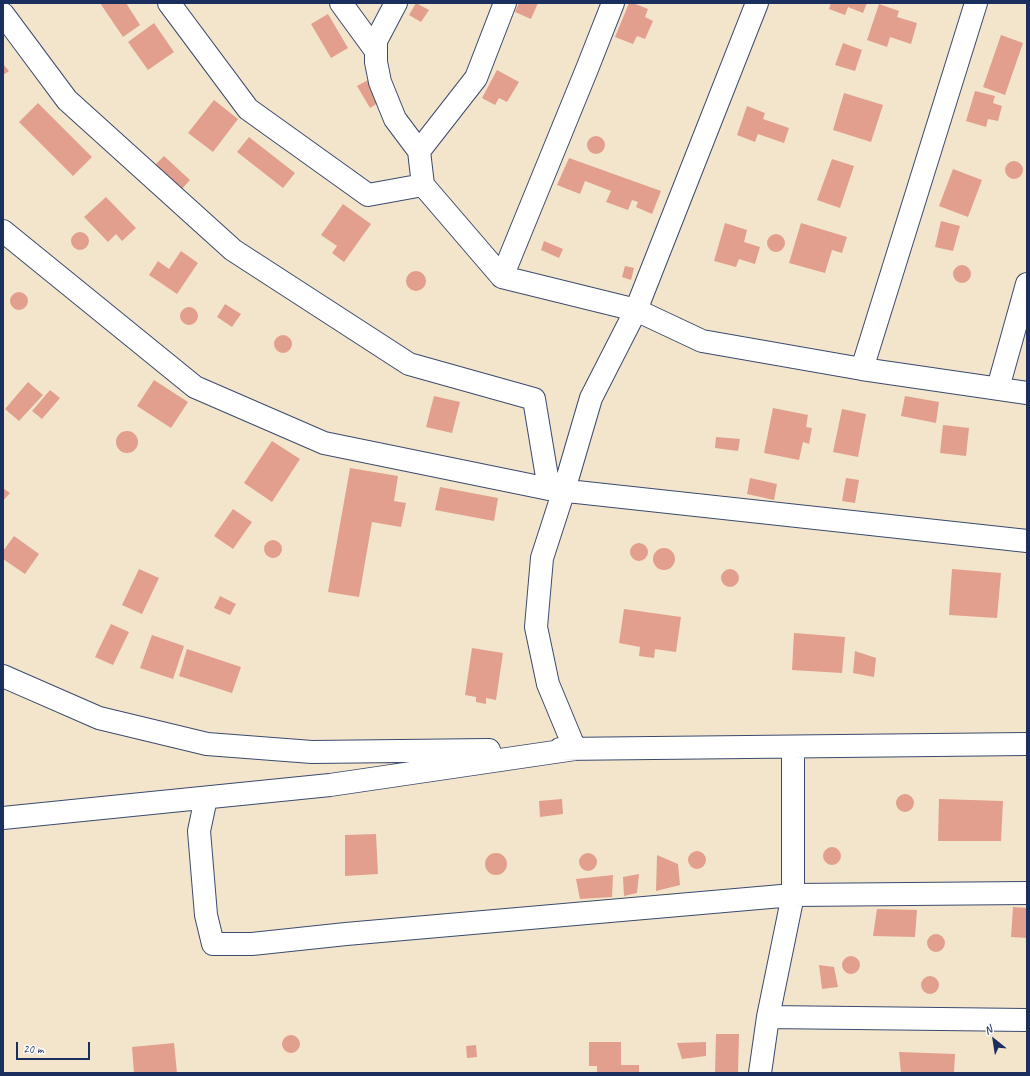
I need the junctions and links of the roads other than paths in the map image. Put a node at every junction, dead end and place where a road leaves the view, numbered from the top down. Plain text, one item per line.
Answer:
1 (169, 3) edge
2 (341, 3) edge
3 (396, 3) edge
4 (505, 3) edge
5 (613, 3) edge
6 (757, 3) edge
7 (976, 3) edge
8 (3, 14) edge
9 (376, 50) junction
10 (420, 151) junction
11 (423, 185) junction
12 (3, 231) edge
13 (502, 277) junction
14 (1027, 284) edge
15 (636, 310) junction
16 (862, 369) junction
17 (998, 388) junction
18 (1027, 393) edge
19 (556, 490) junction
20 (1027, 541) edge
21 (3, 676) edge
22 (1027, 744) edge
23 (793, 747) junction
24 (575, 749) junction
25 (206, 798) junction
26 (3, 818) edge
27 (1027, 893) edge
28 (793, 895) junction
29 (768, 1017) junction
30 (1027, 1020) edge
31 (760, 1073) edge

1 - 11 street
2 - 9 street
3 - 9 street
4 - 10 street
5 - 13 street
6 - 15 street
7 - 16 street
8 - 19 street
9 - 10 street
10 - 11 street
11 - 13 street
12 - 19 street
13 - 15 street
14 - 17 street
15 - 16 street
15 - 19 street
16 - 17 street
17 - 18 street
19 - 20 street
19 - 24 street
21 - 24 street
22 - 23 street
23 - 24 street
23 - 28 street
24 - 25 street
25 - 26 street
25 - 28 street
27 - 28 street
28 - 29 street
29 - 30 street
29 - 31 street

